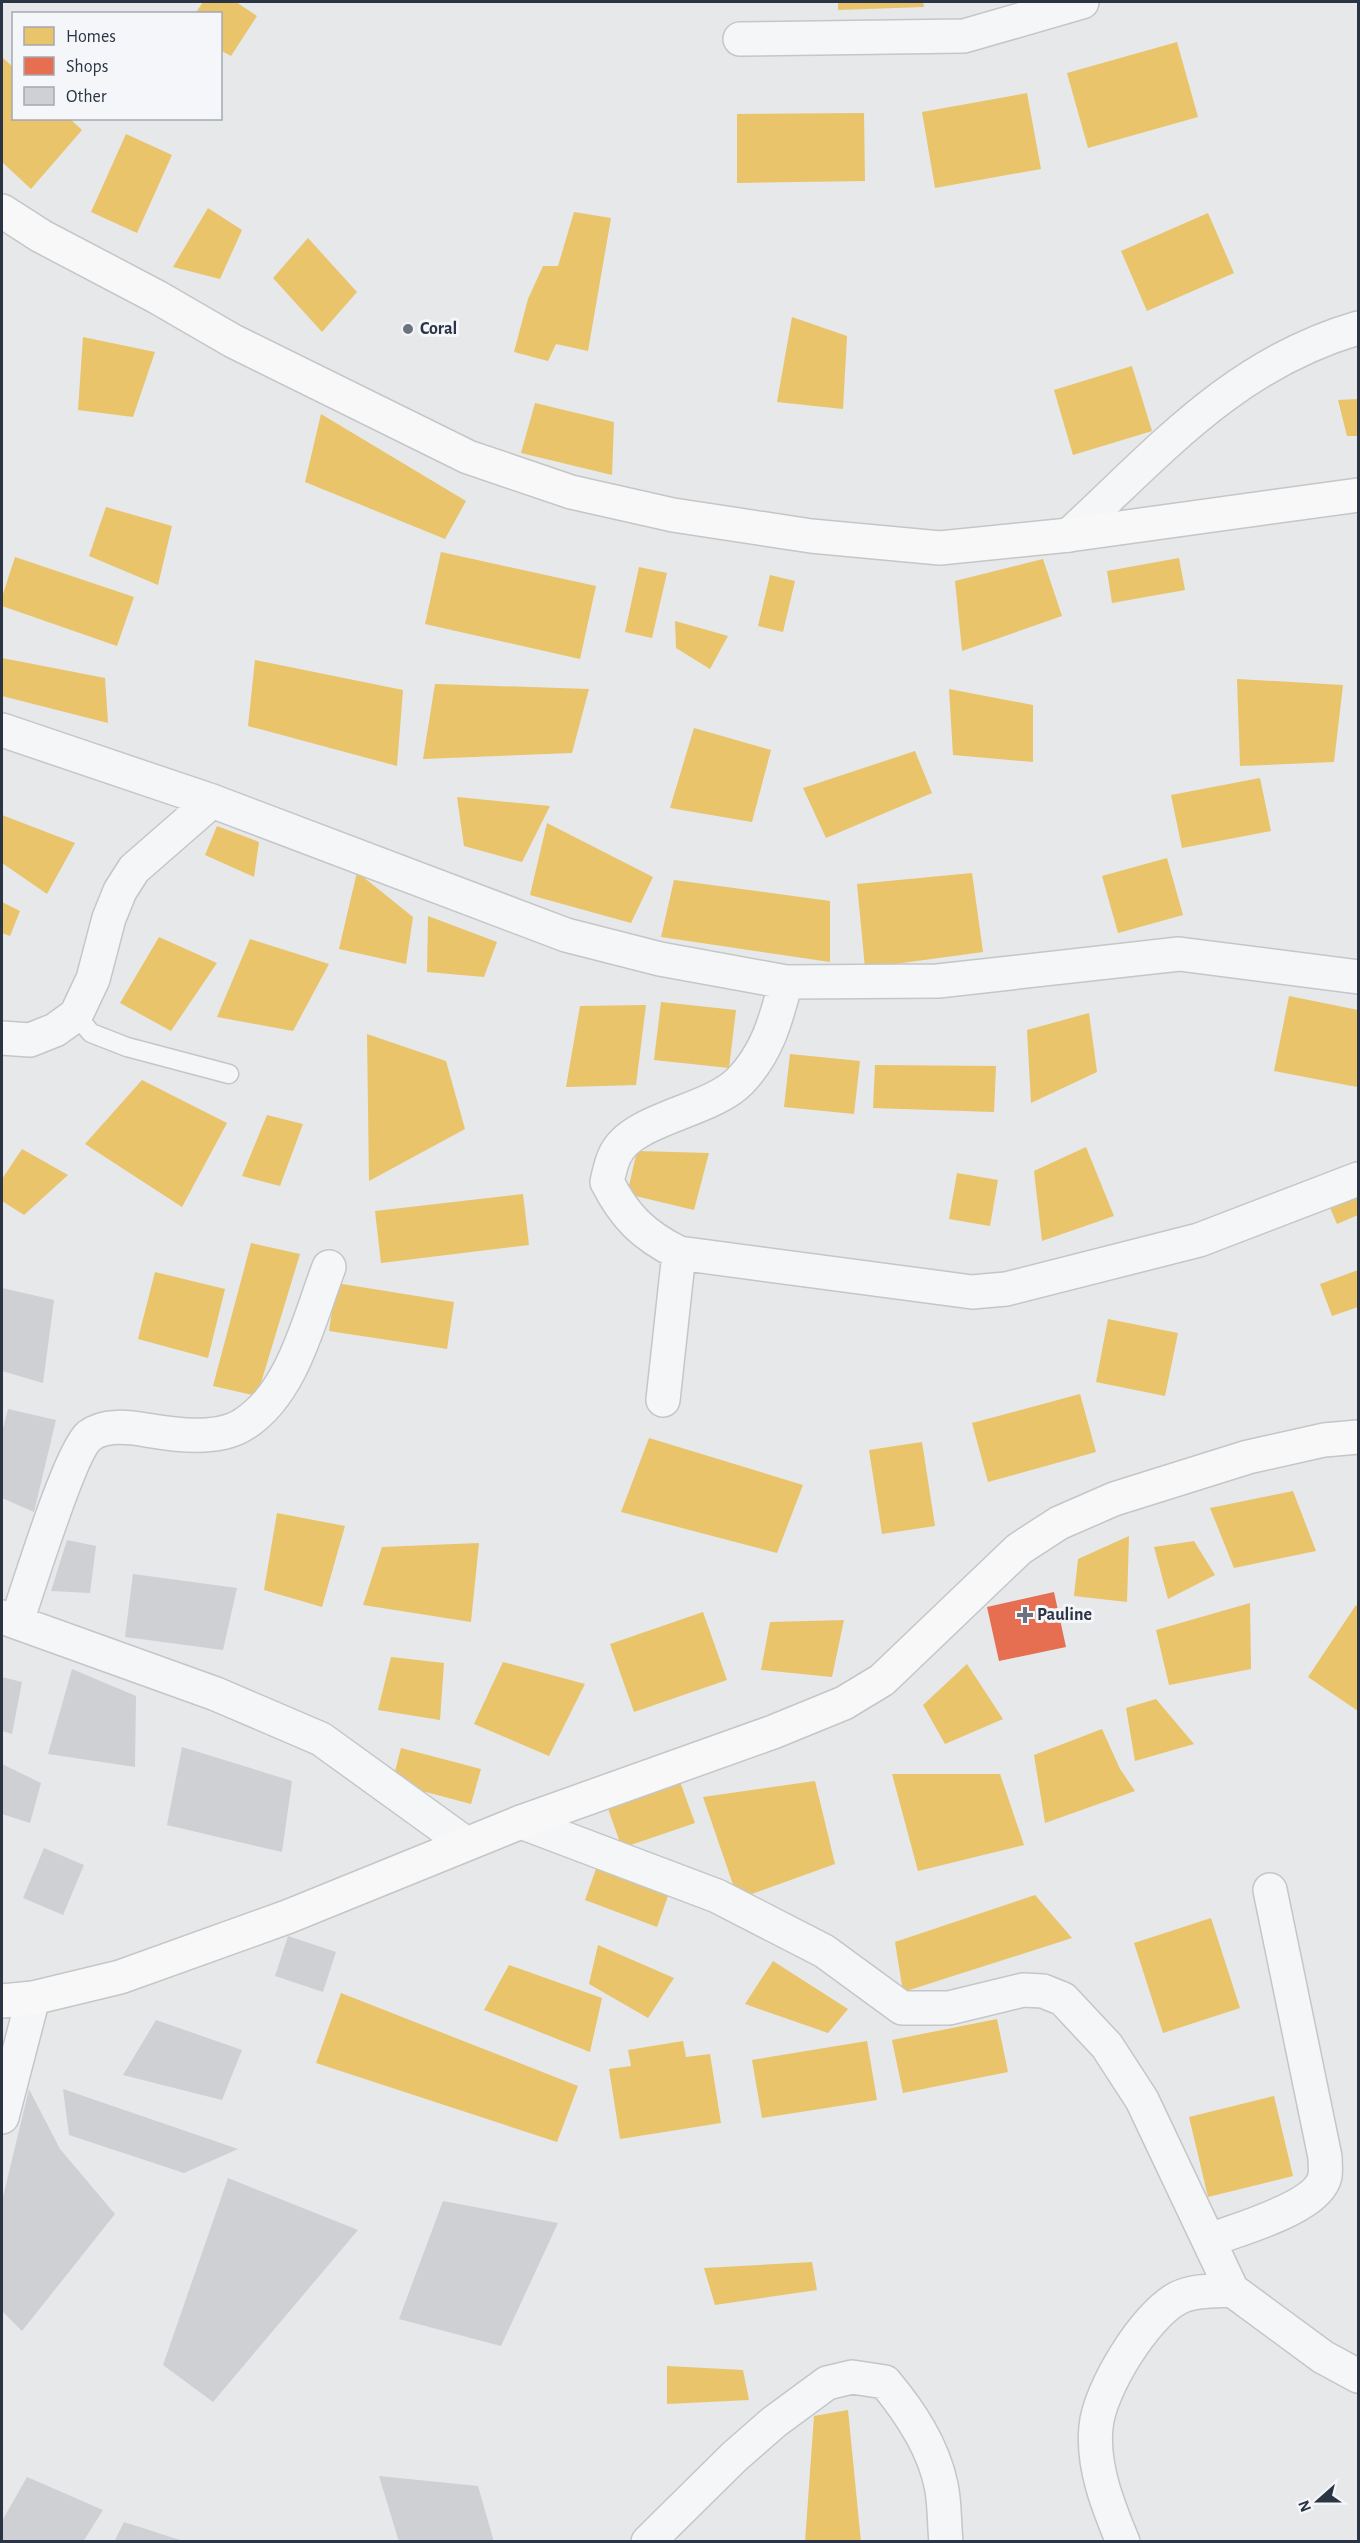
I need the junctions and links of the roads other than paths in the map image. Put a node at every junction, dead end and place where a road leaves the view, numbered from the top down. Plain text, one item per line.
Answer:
1 (1082, 2) edge
2 (740, 39) dead end
3 (2, 211) edge
4 (1359, 328) edge
5 (1359, 495) edge
6 (1069, 535) junction
7 (2, 730) edge
8 (212, 801) junction
9 (1359, 977) edge
10 (786, 982) junction
11 (76, 1015) junction
12 (2, 1038) edge
13 (229, 1074) dead end
14 (1359, 1179) edge
15 (679, 1253) junction
16 (329, 1267) dead end
17 (663, 1400) dead end
18 (1359, 1437) edge
19 (9, 1619) edge
20 (521, 1822) junction
21 (465, 1843) junction
22 (1270, 1890) dead end
23 (17, 2000) edge
24 (2, 2116) edge
25 (1210, 2240) junction
26 (1232, 2290) junction
27 (1359, 2376) edge
28 (648, 2541) edge
29 (946, 2541) edge
30 (1123, 2541) edge

1 - 2 street
3 - 6 street
4 - 6 street
5 - 6 street
7 - 8 street
8 - 10 street
8 - 11 street
9 - 10 street
10 - 15 street
11 - 12 street
11 - 13 lane
14 - 15 street
15 - 17 street
16 - 19 street
18 - 20 street
19 - 21 street
20 - 21 street
20 - 25 street
21 - 23 street
22 - 25 street
23 - 24 street
25 - 26 street
26 - 27 street
26 - 30 street
28 - 29 street

